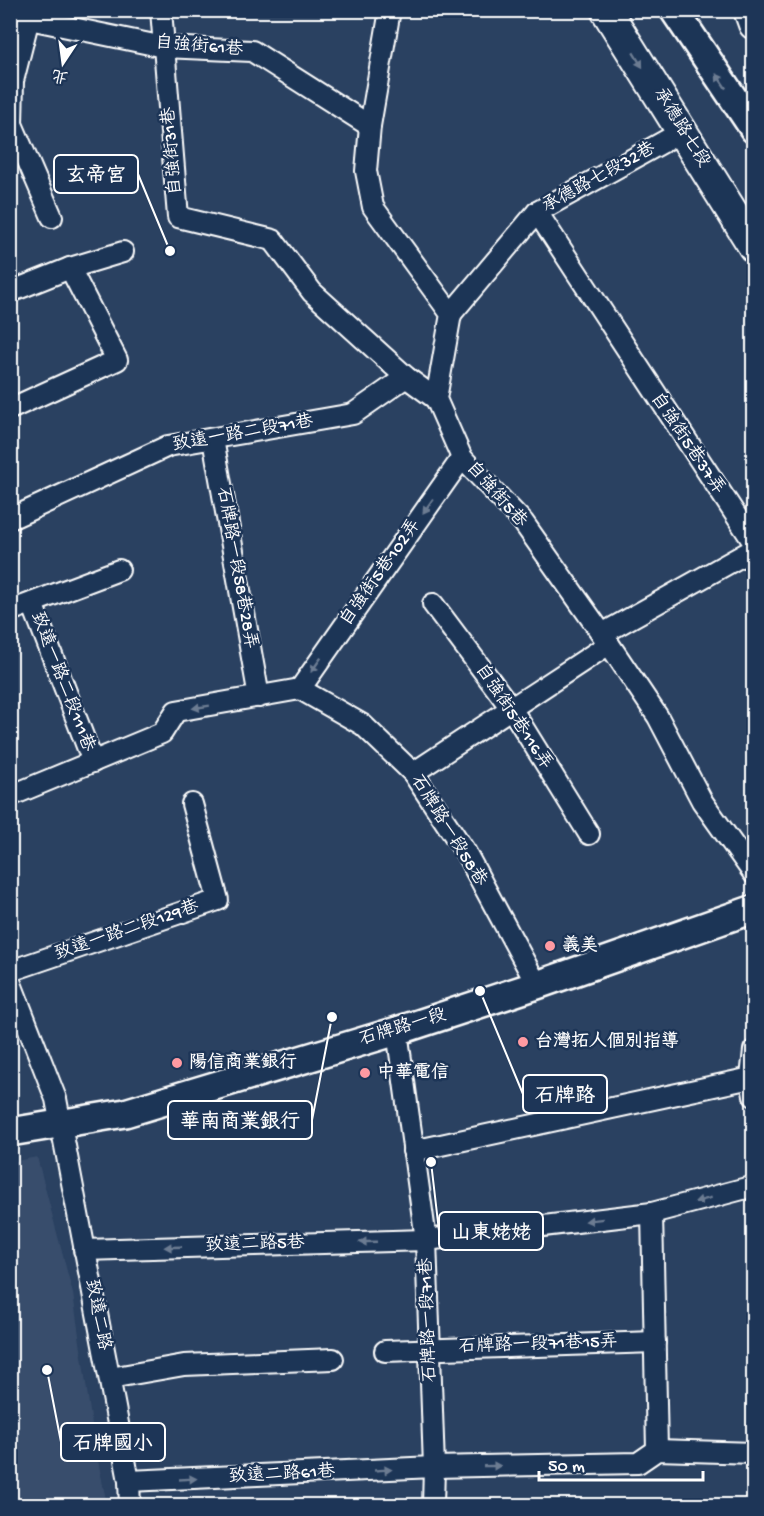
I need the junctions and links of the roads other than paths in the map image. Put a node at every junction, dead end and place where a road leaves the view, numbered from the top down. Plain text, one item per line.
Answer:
1 (161, 10) edge
2 (390, 10) edge
3 (606, 10) edge
4 (674, 10) edge
5 (749, 10) edge
6 (20, 16) edge
7 (753, 24) edge
8 (164, 47) junction
9 (370, 126) junction
10 (753, 129) edge
11 (683, 131) junction
12 (537, 212) junction
13 (52, 217) dead end
14 (753, 247) edge
15 (123, 252) dead end
16 (70, 268) junction
17 (10, 292) edge
18 (451, 314) junction
19 (406, 377) junction
20 (436, 399) junction
21 (10, 409) edge
22 (213, 439) junction
23 (462, 458) junction
24 (10, 519) edge
25 (753, 543) edge
26 (753, 549) edge
27 (118, 570) dead end
28 (32, 603) junction
29 (433, 603) dead end
30 (10, 611) edge
31 (605, 639) junction
32 (300, 689) junction
33 (259, 697) junction
34 (511, 708) junction
35 (93, 762) junction
36 (413, 773) junction
37 (10, 796) edge
38 (192, 804) dead end
39 (589, 834) dead end
40 (753, 874) edge
41 (753, 909) edge
42 (10, 971) edge
43 (10, 981) edge
44 (537, 985) junction
45 (397, 1031) junction
46 (753, 1050) edge
47 (752, 1087) edge
48 (60, 1125) junction
49 (10, 1132) edge
50 (413, 1151) junction
51 (753, 1186) edge
52 (652, 1213) junction
53 (426, 1240) junction
54 (84, 1250) junction
55 (655, 1342) junction
56 (430, 1348) junction
57 (385, 1351) dead end
58 (333, 1359) dead end
59 (110, 1378) junction
60 (657, 1450) junction
61 (753, 1453) edge
62 (434, 1467) junction
63 (129, 1481) junction
64 (130, 1506) edge
65 (433, 1506) edge

1 - 8 street, 自強街31巷
2 - 9 street
3 -> 11 main road, 承德路七段
10 -> 4 street
5 - 7 main road
6 - 8 street, 自強街61巷
6 - 13 street
8 - 9 street, 自強街61巷
8 - 19 street, 自強街31巷
9 - 18 street
11 - 12 street, 承德路七段32巷
11 - 14 main road, 承德路七段
12 - 18 street, 承德路七段32巷
12 - 25 street, 自強街5巷37弄
15 - 16 street
16 - 17 street
16 - 21 street
18 - 20 street
19 - 20 street, 自強街31巷
19 - 22 street, 致遠一路二段71巷
20 - 23 street, 自強街5巷
22 - 24 street, 致遠一路二段71巷
22 - 33 street, 石牌路一段58巷28弄
23 - 31 street, 自強街5巷
23 -> 32 street, 自強街5巷102弄
26 - 31 street
27 - 28 street
28 - 30 street
28 - 35 street, 致遠一路二段111巷
29 - 34 street, 自強街5巷116弄
31 - 34 street
31 - 40 street, 自強街5巷
32 - 33 street
32 - 36 street, 石牌路一段58巷
33 -> 35 street, 致遠一路二段111巷
34 - 36 street
34 - 39 street, 自強街5巷116弄
35 - 37 street, 致遠一路二段111巷
36 - 44 street, 石牌路一段58巷
38 - 42 street, 致遠一路二段129巷
41 - 44 street, 石牌路一段
43 - 48 street, 致遠二路
44 - 45 street, 石牌路一段
45 - 48 street, 石牌路一段
45 - 50 street, 石牌路一段71巷
46 - 47 street
47 - 50 street
48 - 49 street, 石牌路一段
48 - 54 street, 致遠二路
50 - 53 street, 石牌路一段71巷
51 -> 52 street, 致遠二路5巷
52 -> 53 street, 致遠二路5巷
52 - 55 street
53 -> 54 street, 致遠二路5巷
53 - 56 street, 石牌路一段71巷
54 - 59 street, 致遠二路
55 - 56 street, 石牌路一段71巷15弄
55 - 60 street
56 - 57 street, 石牌路一段71巷15弄
56 - 62 street, 石牌路一段71巷
58 - 59 street
59 - 63 street, 致遠二路
60 - 61 street
62 -> 60 street, 致遠二路61巷
63 -> 62 street, 致遠二路61巷
62 - 65 street, 石牌路一段71巷
63 - 64 street, 致遠二路

